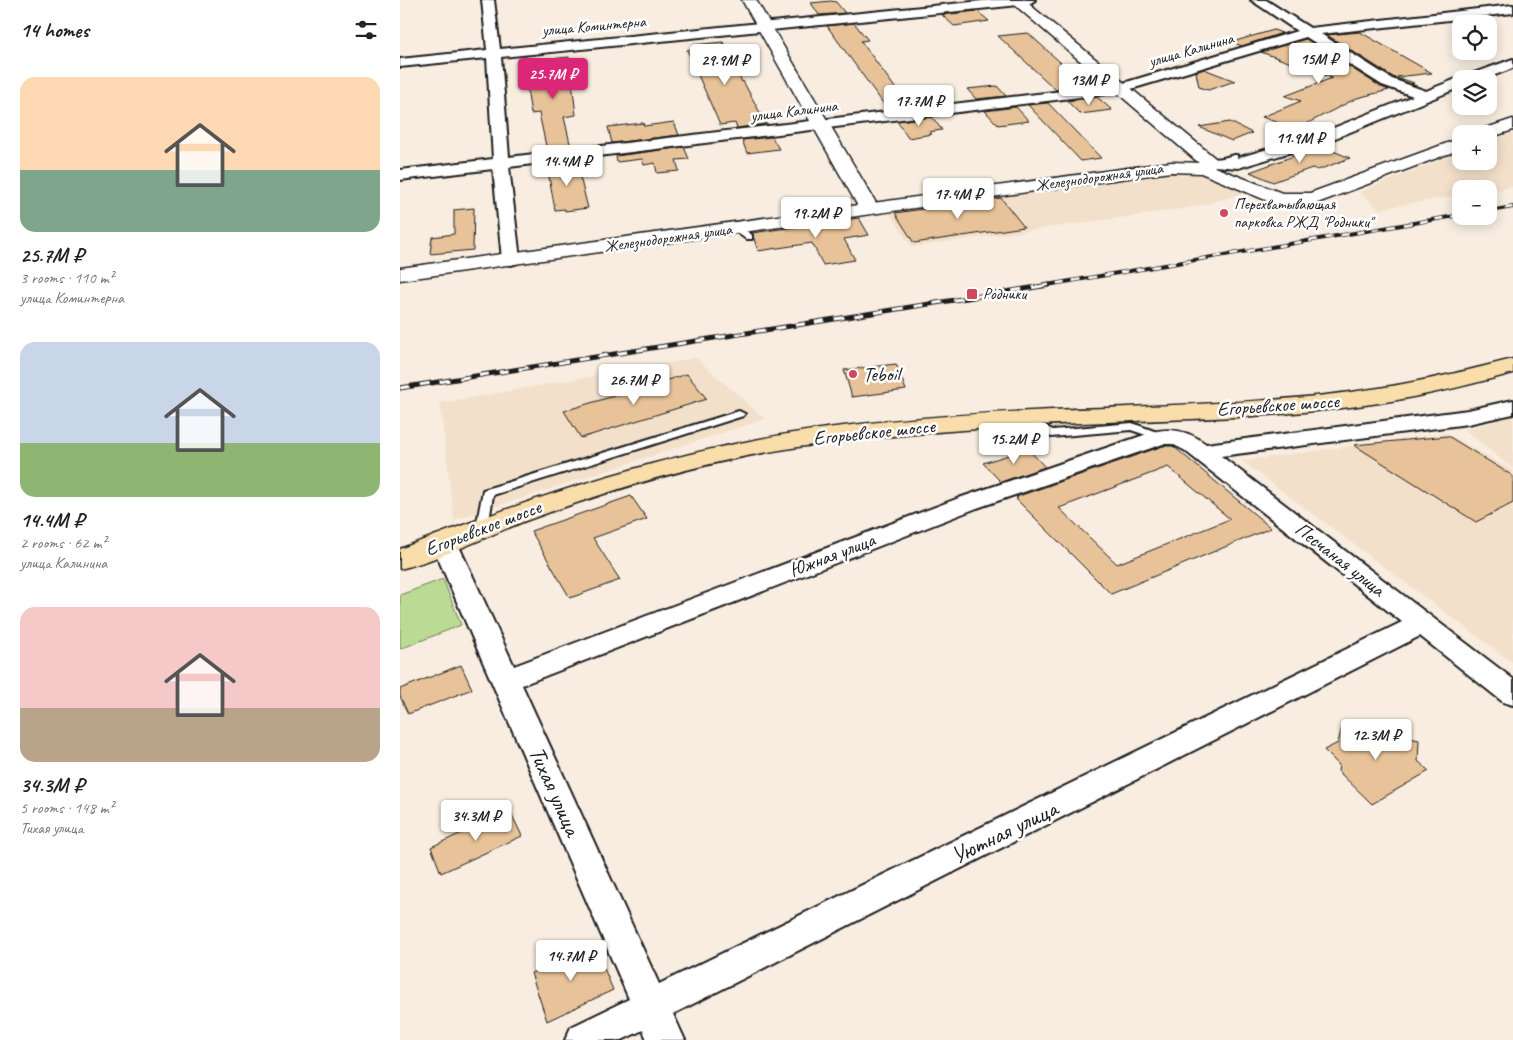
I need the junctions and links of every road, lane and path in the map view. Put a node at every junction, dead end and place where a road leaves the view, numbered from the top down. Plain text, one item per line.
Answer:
1 (488, 0) edge
2 (749, 0) edge
3 (1021, 0) edge
4 (1257, 0) edge
5 (1513, 9) edge
6 (765, 27) junction
7 (1307, 32) junction
8 (494, 52) junction
9 (400, 62) edge
10 (1513, 63) edge
11 (1495, 70) edge
12 (1452, 86) edge
13 (1121, 88) junction
14 (1426, 96) junction
15 (1513, 124) edge
16 (821, 125) junction
17 (1497, 130) edge
18 (1452, 146) edge
19 (1234, 157) dead end
20 (501, 164) junction
21 (1207, 165) junction
22 (400, 175) edge
23 (869, 208) junction
24 (512, 259) junction
25 (400, 274) edge
26 (1513, 366) edge
27 (1511, 408) edge
28 (739, 414) dead end
29 (1022, 419) junction
30 (1161, 437) junction
31 (1201, 452) junction
32 (482, 528) junction
33 (444, 542) junction
34 (400, 560) edge
35 (1423, 623) junction
36 (506, 680) junction
37 (1513, 694) edge
38 (652, 1008) junction
39 (584, 1040) edge
40 (666, 1040) edge

1 - 8 street
2 - 6 street
3 - 6 street, улица Коминтерна
3 - 13 street
4 - 7 street
5 - 7 street, улица Калинина
6 - 8 street, улица Коминтерна
6 - 16 street
7 - 13 street, улица Калинина
7 - 14 street
8 - 9 street, улица Коминтерна
8 - 20 street
10 - 11 street
12 - 14 street, Железнодорожная улица
13 - 16 street, улица Калинина
13 - 21 street
14 - 21 street, Железнодорожная улица
15 - 17 street
16 - 20 street, улица Калинина
16 - 23 street
18 - 21 street
19 - 21 lane
20 - 22 street, улица Калинина
20 - 24 street
21 - 23 street, Железнодорожная улица
23 - 24 street, Железнодорожная улица
24 - 25 street, Железнодорожная улица
26 - 29 main road, Егорьевское шоссе
27 - 31 street
28 - 32 lane
29 - 30 lane
29 - 32 main road, Егорьевское шоссе
30 - 31 street, Песчаная улица
30 - 36 street, Южная улица
31 - 35 street, Песчаная улица
32 - 33 main road, Егорьевское шоссе
33 - 34 main road, Егорьевское шоссе
33 - 36 street, Тихая улица
35 - 37 street, Песчаная улица
35 - 38 street, Уютная улица
36 - 38 street, Тихая улица
38 - 39 street, Уютная улица
38 - 40 street, Тихая улица

